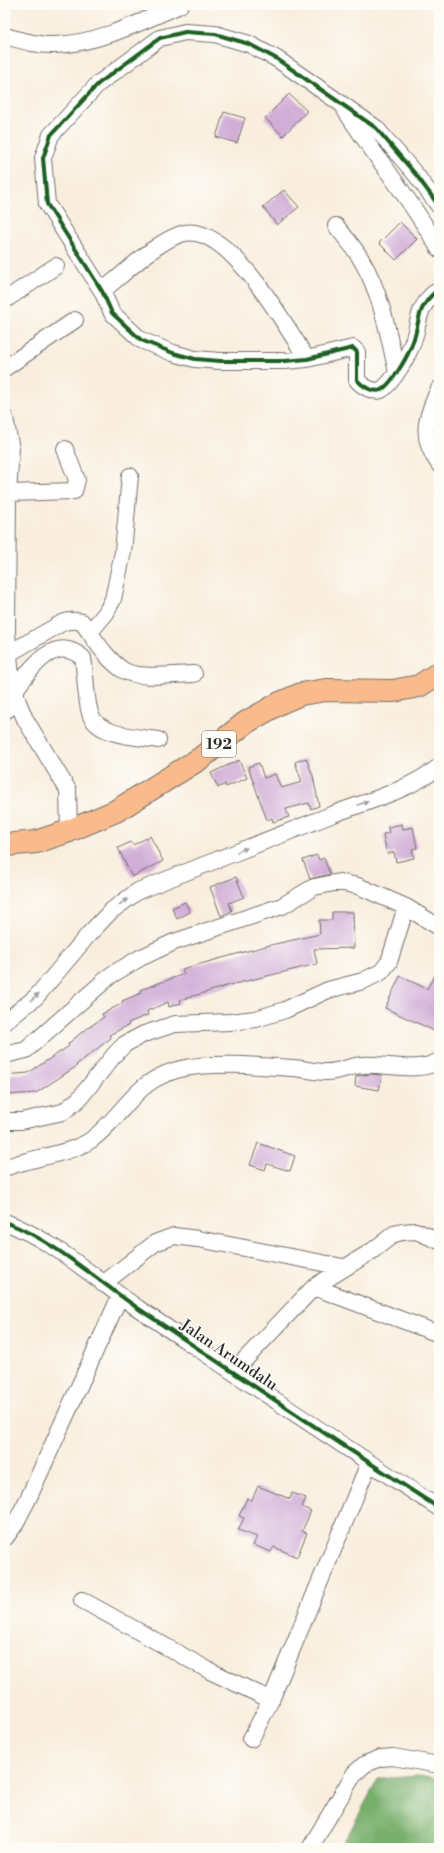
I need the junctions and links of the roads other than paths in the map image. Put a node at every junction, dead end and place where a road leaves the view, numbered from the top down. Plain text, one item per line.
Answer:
1 (180, 5) edge
2 (5, 36) edge
3 (341, 103) junction
4 (439, 206) edge
5 (336, 226) dead end
6 (439, 249) edge
7 (56, 266) dead end
8 (102, 291) junction
9 (439, 291) edge
10 (5, 300) edge
11 (75, 320) dead end
12 (307, 359) junction
13 (5, 368) edge
14 (397, 372) junction
15 (439, 389) edge
16 (5, 418) edge
17 (65, 449) dead end
18 (439, 464) edge
19 (130, 476) dead end
20 (8, 493) junction
21 (90, 632) junction
22 (6, 633) edge
23 (8, 654) junction
24 (439, 673) edge
25 (194, 674) dead end
26 (12, 702) edge
27 (158, 740) dead end
28 (439, 767) edge
29 (69, 832) junction
30 (5, 845) edge
31 (406, 907) junction
32 (439, 927) edge
33 (5, 1022) edge
34 (5, 1055) edge
35 (439, 1061) edge
36 (5, 1121) edge
37 (5, 1168) edge
38 (5, 1222) edge
39 (439, 1241) edge
40 (343, 1267) junction
41 (103, 1284) junction
42 (314, 1287) junction
43 (120, 1296) junction
44 (439, 1334) edge
45 (234, 1372) junction
46 (369, 1463) junction
47 (439, 1508) edge
48 (5, 1538) edge
49 (82, 1600) dead end
50 (270, 1700) junction
51 (251, 1739) dead end
52 (439, 1765) edge
53 (310, 1848) edge

1 - 2 street
3 - 4 street
3 - 6 street
3 - 8 street
5 - 14 street
7 - 10 street
8 - 12 street
8 - 12 street
9 - 14 street
11 - 13 street
12 - 14 street
15 - 18 street
16 - 20 street
17 - 20 street
19 - 21 street
20 - 22 street
21 - 23 street
21 - 25 street
22 - 23 street
23 - 26 street
24 - 29 main road, 192
26 - 27 street
26 - 29 street
33 -> 28 street
29 - 30 main road, 192
31 - 32 street
31 - 34 street
31 - 36 street
35 - 37 street
38 - 41 street, Jalan Arumdalu
39 - 40 street
40 - 41 street
40 - 42 street
41 - 43 street, Jalan Arumdalu
42 - 44 street
42 - 45 street
43 - 45 street, Jalan Arumdalu
43 - 48 street
45 - 46 street, Jalan Arumdalu
46 - 47 street, Jalan Arumdalu
46 - 50 street
49 - 50 street
50 - 51 street
52 - 53 street

